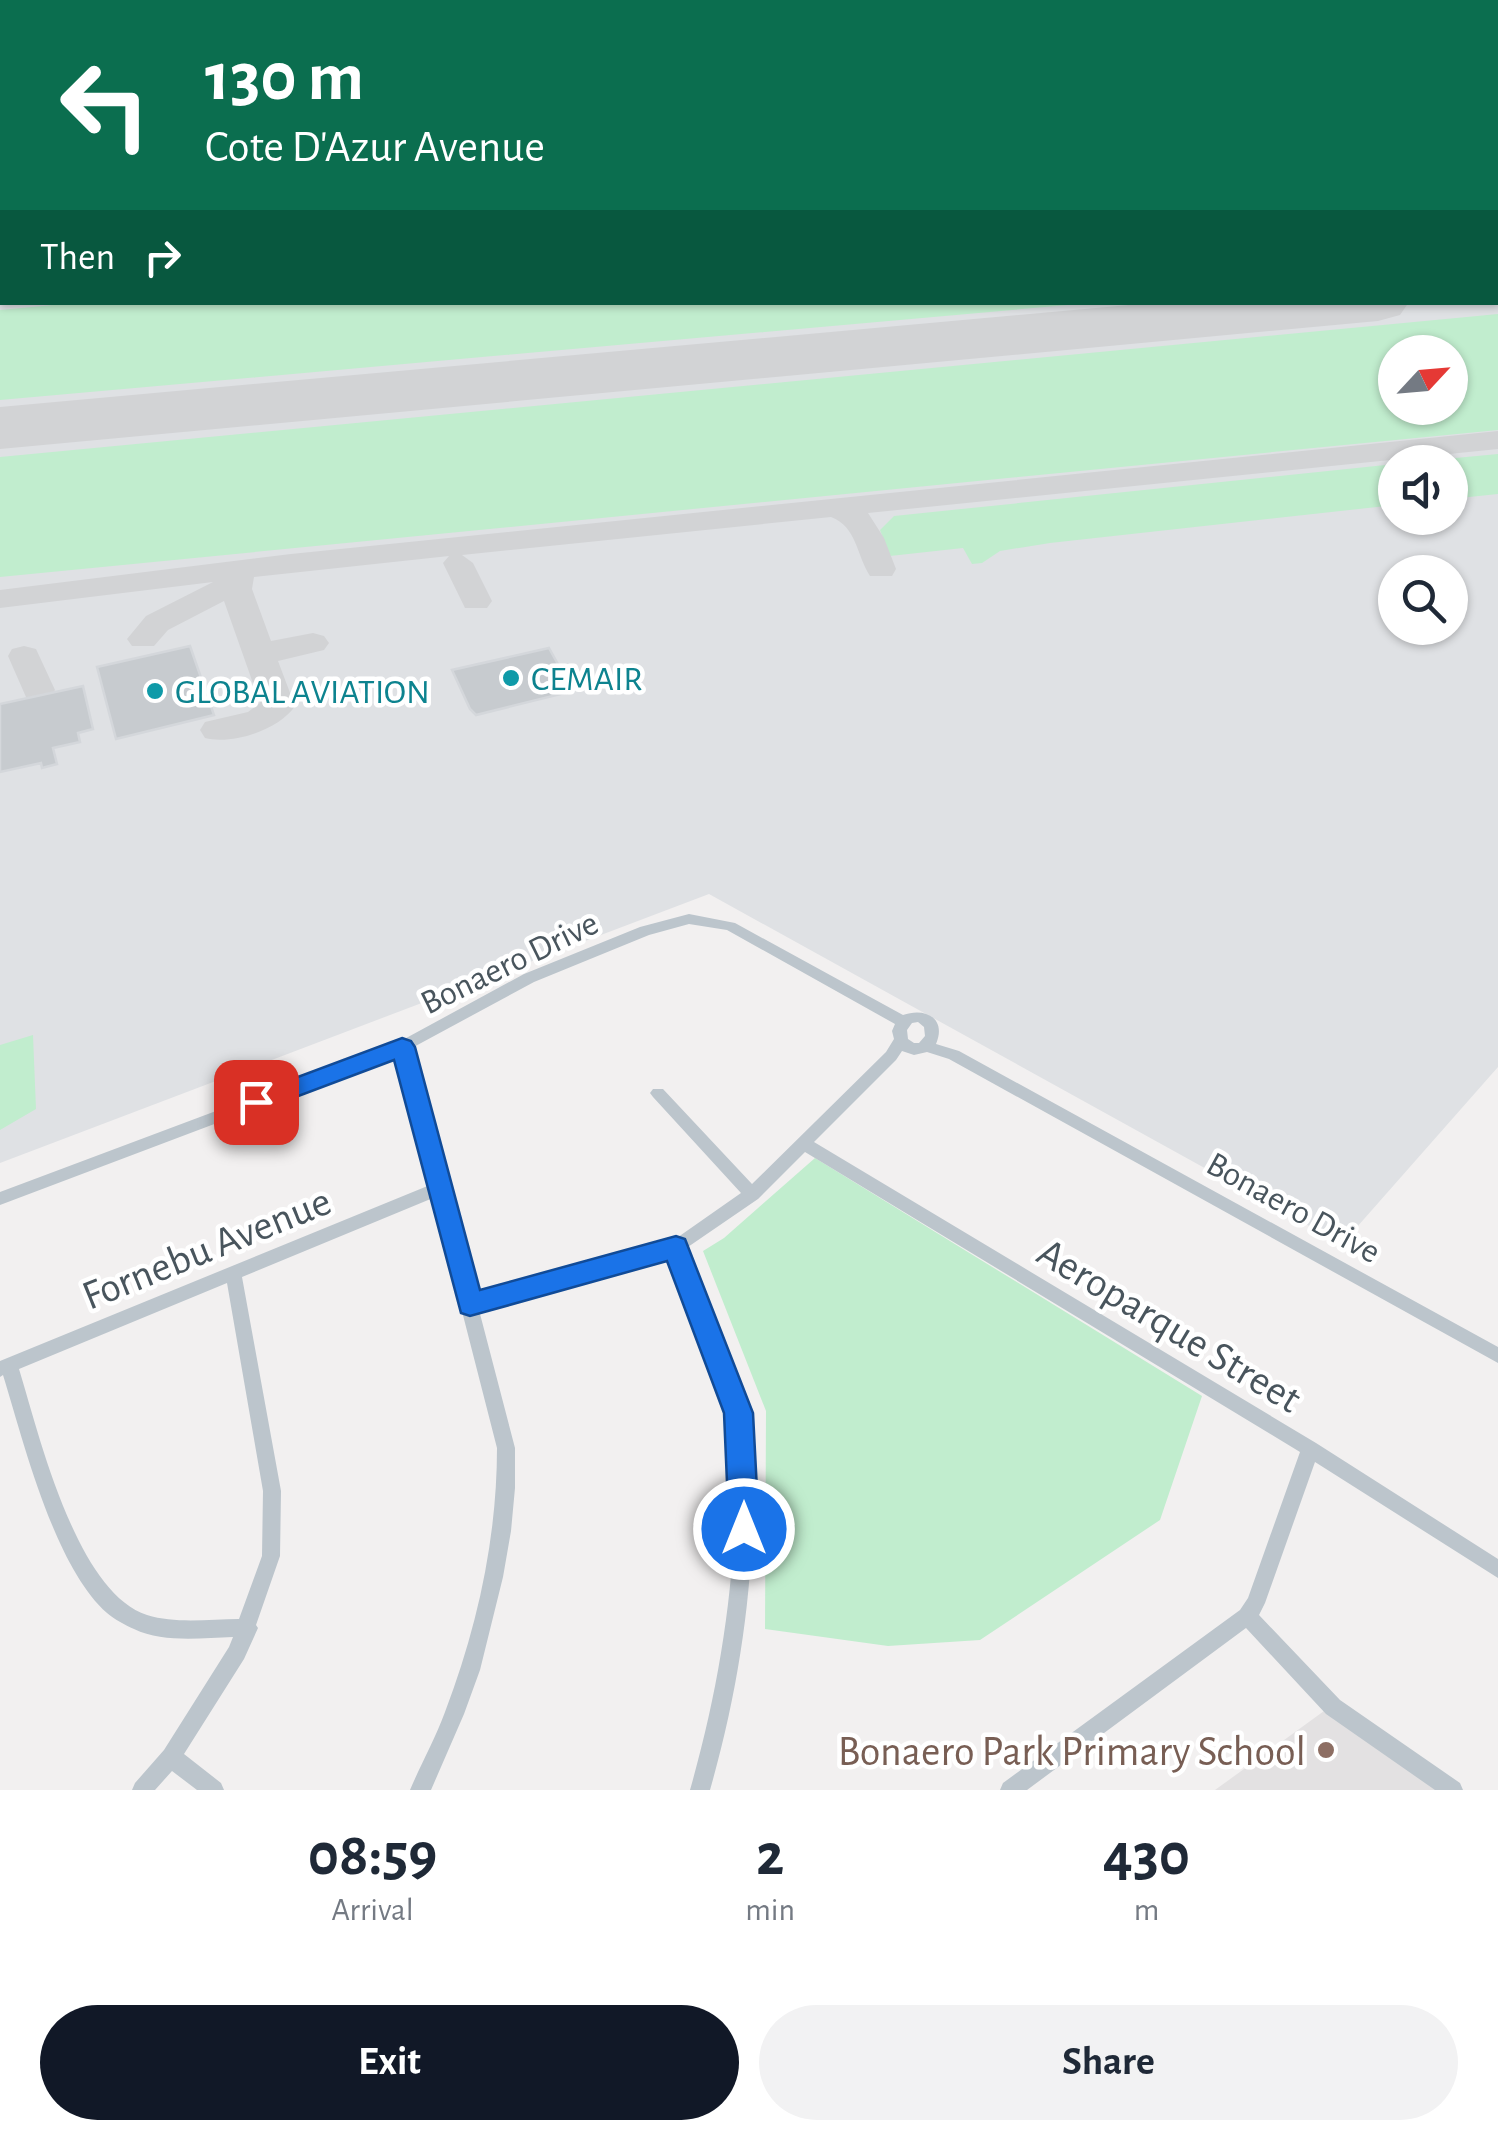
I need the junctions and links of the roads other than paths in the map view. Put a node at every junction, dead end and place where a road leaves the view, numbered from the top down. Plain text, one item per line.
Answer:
1 (912, 1037) junction
2 (402, 1047) junction
3 (658, 1093) dead end
4 (803, 1144) junction
5 (438, 1189) junction
6 (752, 1194) junction
7 (0, 1199) edge
8 (676, 1247) junction
9 (232, 1273) junction
10 (470, 1305) junction
11 (1498, 1356) edge
12 (5, 1367) edge
13 (1310, 1449) junction
14 (1498, 1569) edge
15 (1247, 1616) junction
16 (248, 1628) junction
17 (171, 1757) junction
18 (142, 1790) edge
19 (214, 1790) edge
20 (420, 1790) edge
21 (700, 1790) edge
22 (1010, 1790) edge
23 (1454, 1790) edge

1 - 2 street, Bonaero Drive
1 - 4 street
1 - 11 street, Bonaero Drive
2 - 5 street
2 - 7 street, Bonaero Drive
3 - 6 street
4 - 6 street
4 - 13 street, Aeroparque Street
5 - 9 street, Fornebu Avenue
5 - 10 street
6 - 8 street
8 - 10 street
8 - 21 street
9 - 12 street, Fornebu Avenue
9 - 16 street
10 - 20 street
12 - 16 street
13 - 14 street, Aeroparque Street
13 - 15 street
15 - 22 street
15 - 23 street
16 - 17 street
17 - 18 street
17 - 19 street

